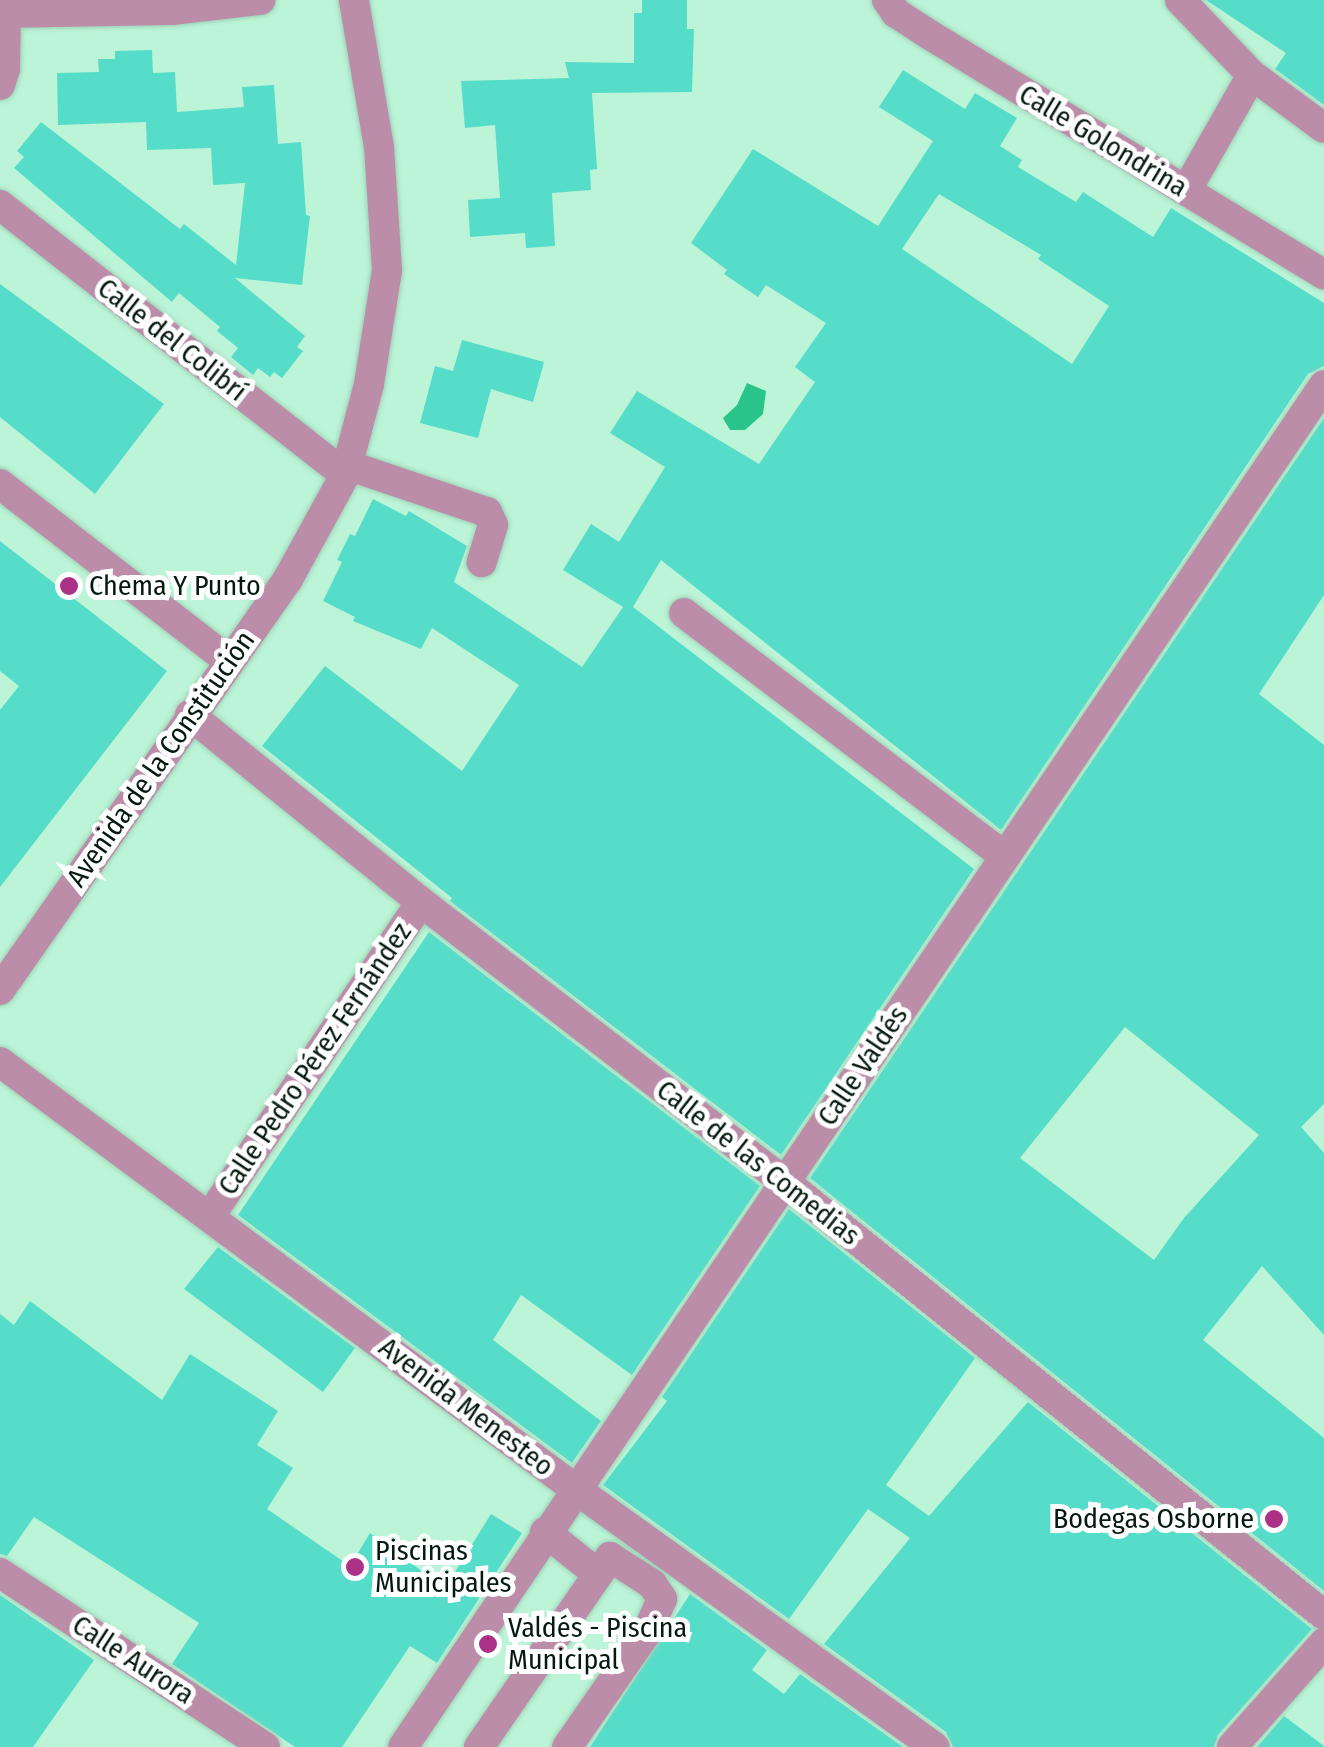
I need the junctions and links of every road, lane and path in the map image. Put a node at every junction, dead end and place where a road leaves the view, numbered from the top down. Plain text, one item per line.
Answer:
1 (260, 0) edge
2 (354, 0) edge
3 (886, 0) edge
4 (1189, 3) edge
5 (3, 13) edge
6 (1252, 75) junction
7 (0, 84) edge
8 (1324, 128) edge
9 (1186, 192) junction
10 (0, 205) edge
11 (1324, 275) edge
12 (1324, 385) edge
13 (346, 470) junction
14 (0, 484) edge
15 (482, 562) dead end
16 (684, 613) dead end
17 (229, 661) junction
18 (190, 716) junction
19 (1004, 856) junction
20 (421, 902) junction
21 (0, 990) edge
22 (0, 1062) edge
23 (785, 1182) junction
24 (210, 1216) junction
25 (574, 1488) junction
26 (545, 1532) junction
27 (0, 1573) edge
28 (598, 1574) junction
29 (1324, 1615) edge
30 (1324, 1643) edge
31 (265, 1747) edge
32 (402, 1747) edge
33 (479, 1747) edge
34 (567, 1747) edge
35 (935, 1747) edge
36 (1232, 1747) edge

1 - 5 street
2 - 13 street, Avenida de la Constitución
3 - 9 street, Calle Golondrina
4 - 6 street
5 - 7 street
6 - 8 street
6 - 9 street
9 - 11 street, Calle Golondrina
10 - 13 street, Calle del Colibrí
12 - 19 street, Calle Valdés
13 - 15 street, Calle del Colibrí
13 - 17 street, Avenida de la Constitución
14 - 17 street
16 - 19 street
17 - 18 street, Avenida de la Constitución
18 - 20 street, Calle de las Comedias
18 - 21 street, Avenida de la Constitución
19 - 23 street, Calle Valdés
20 - 23 street, Calle de las Comedias
20 - 24 street, Calle Pedro Pérez Fernández
22 - 24 street, Avenida Menesteo
23 - 25 street, Calle Valdés
23 - 29 street, Calle de las Comedias
24 - 25 street, Avenida Menesteo
25 - 26 street, Calle Valdés
25 - 35 street, Avenida Menesteo
26 - 28 street
26 - 32 street, Calle Valdés
27 - 31 street, Calle Aurora
28 - 33 street
28 - 34 street
30 - 36 street

